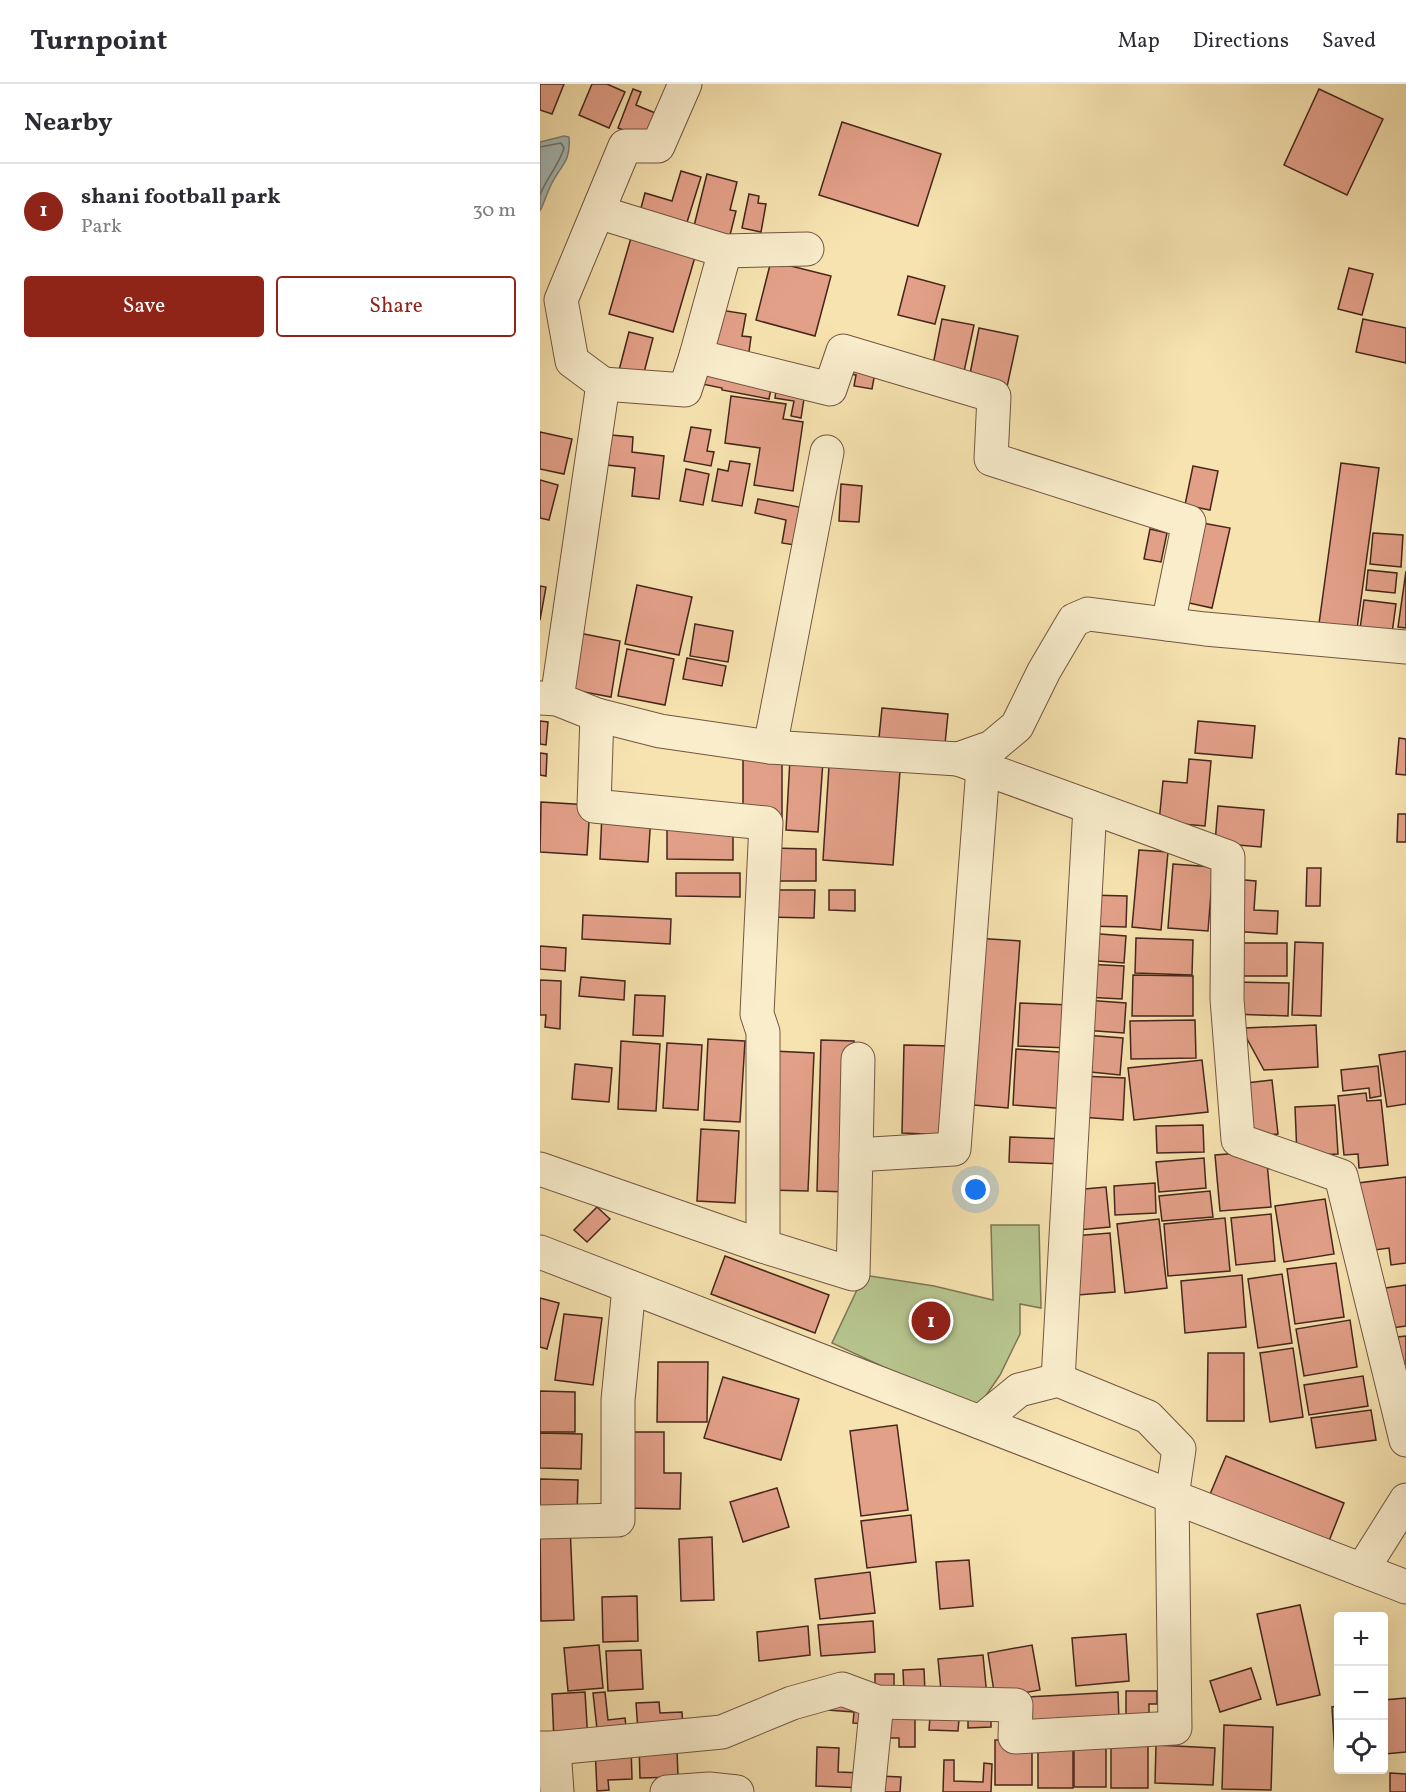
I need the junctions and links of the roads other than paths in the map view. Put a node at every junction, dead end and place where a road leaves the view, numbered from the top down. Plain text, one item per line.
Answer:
1 (685, 84) edge
2 (598, 212) junction
3 (807, 249) dead end
4 (725, 251) junction
5 (696, 356) junction
6 (603, 384) junction
7 (827, 452) dead end
8 (1168, 624) junction
9 (1406, 647) edge
10 (549, 698) edge
11 (597, 715) junction
12 (770, 747) junction
13 (970, 764) junction
14 (1090, 807) junction
15 (858, 1059) dead end
16 (856, 1155) junction
17 (540, 1169) edge
18 (763, 1246) junction
19 (540, 1252) edge
20 (629, 1287) junction
21 (1058, 1380) junction
22 (1400, 1394) edge
23 (980, 1422) junction
24 (1406, 1440) edge
25 (1172, 1496) junction
26 (1406, 1500) edge
27 (540, 1522) edge
28 (1362, 1570) junction
29 (1406, 1587) edge
30 (877, 1702) junction
31 (547, 1748) edge
32 (557, 1792) edge
33 (667, 1792) edge
34 (737, 1792) edge
35 (868, 1792) edge

1 - 2 street
2 - 4 street
2 - 6 street
3 - 4 street
4 - 5 street
5 - 6 street
5 - 8 street
6 - 10 street
7 - 12 street
8 - 9 street
8 - 13 street
10 - 11 street
11 - 12 street
11 - 18 street
12 - 13 street
13 - 14 street
13 - 16 street
14 - 21 street
14 - 22 street
15 - 16 street
16 - 18 street
17 - 18 street
19 - 20 street
20 - 23 street
20 - 27 street
21 - 23 street
21 - 25 street
22 - 24 street
23 - 25 street
25 - 28 street
25 - 30 street
26 - 28 street
28 - 29 street
30 - 31 street
30 - 35 street
31 - 32 street
33 - 34 street

